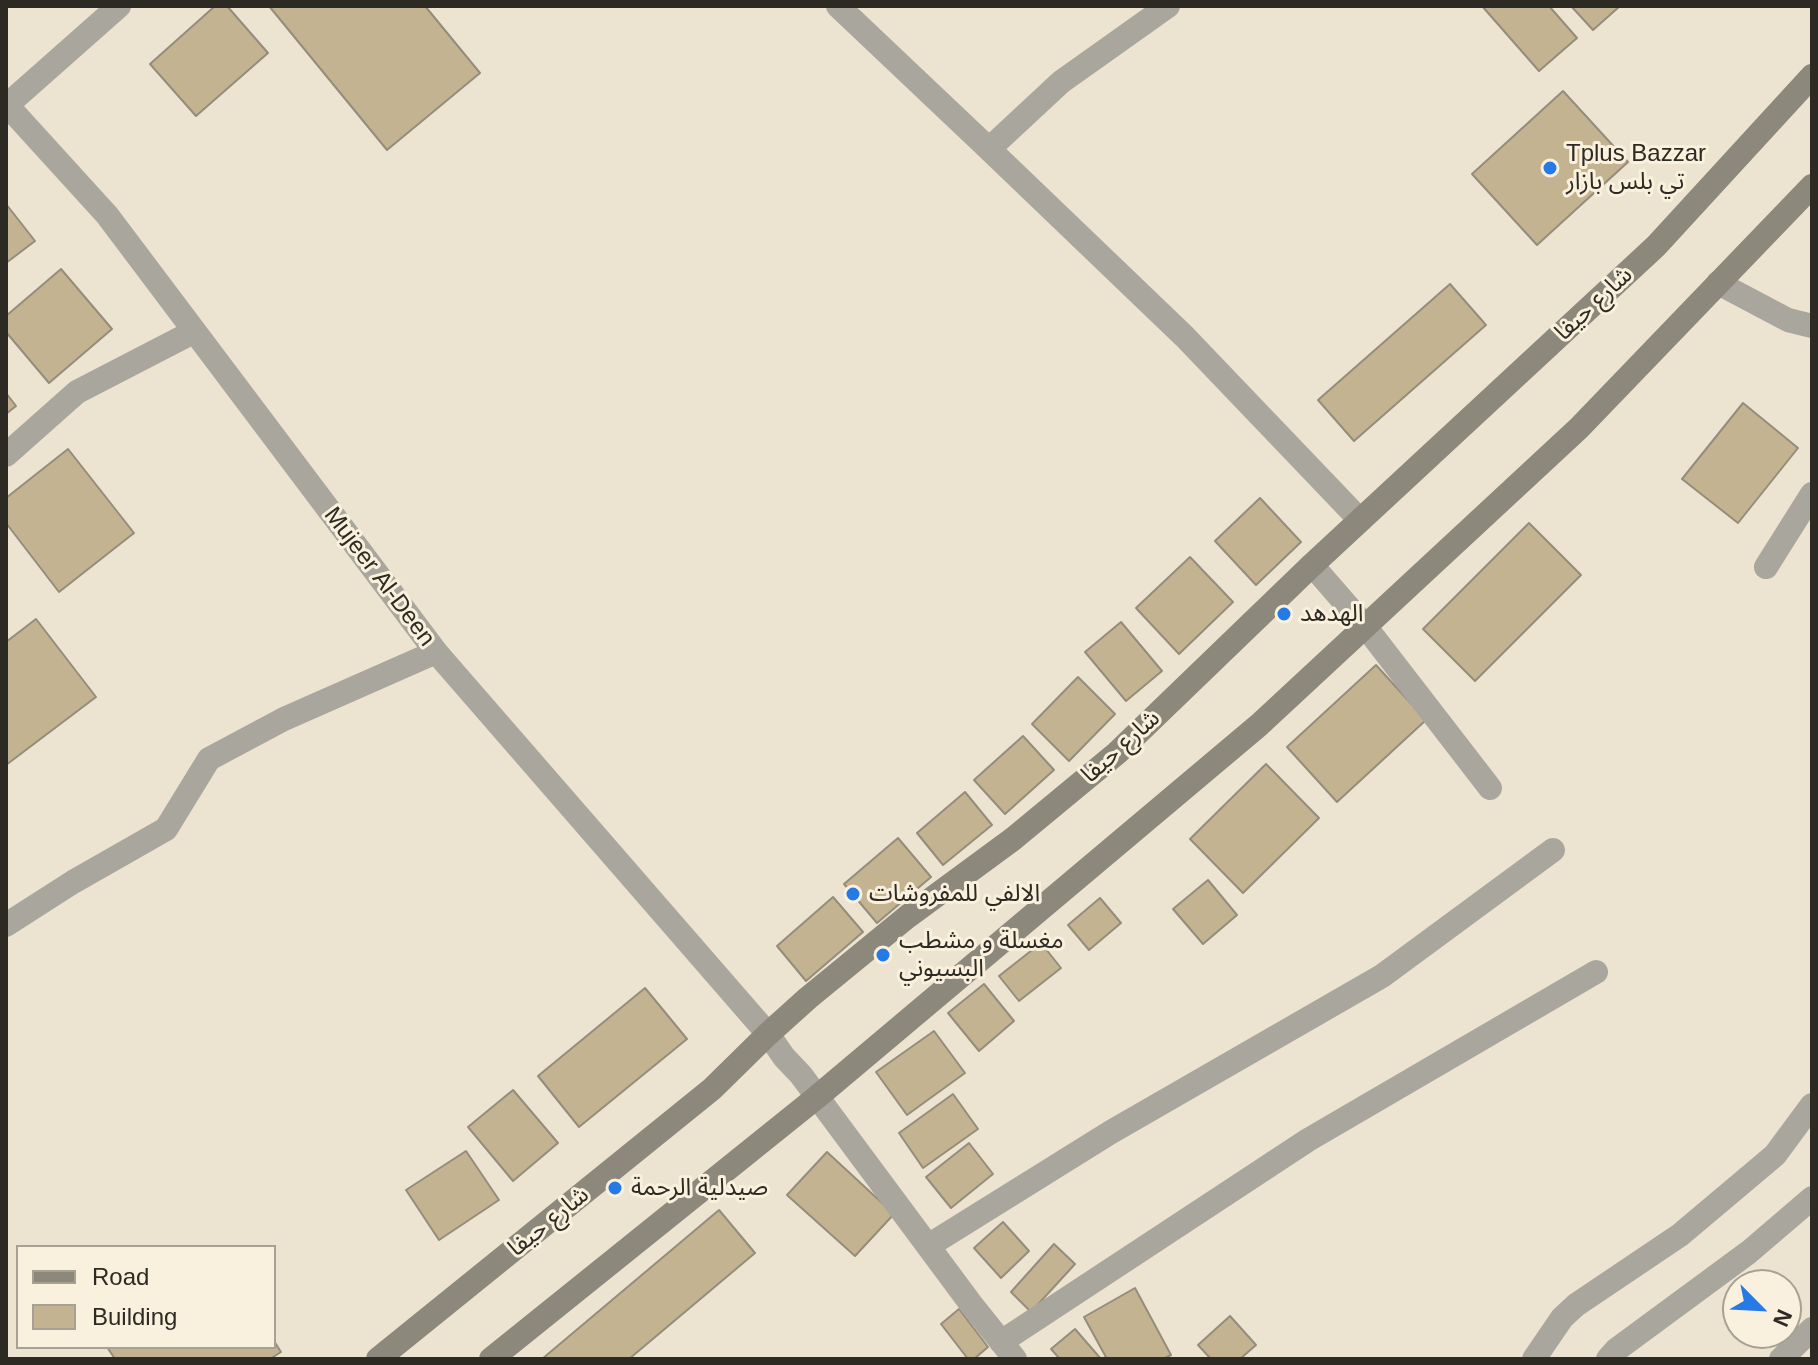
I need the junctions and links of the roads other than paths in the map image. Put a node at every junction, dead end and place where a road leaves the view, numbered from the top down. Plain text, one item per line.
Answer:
1 (119, 6) edge
2 (838, 6) edge
3 (1168, 6) edge
4 (1812, 76) edge
5 (7, 105) edge
6 (989, 149) junction
7 (1812, 186) edge
8 (1718, 283) junction
9 (1812, 326) edge
10 (193, 332) junction
11 (6, 455) edge
12 (1812, 494) edge
13 (1360, 520) junction
14 (1312, 565) junction
15 (1766, 567) dead end
16 (1365, 626) junction
17 (436, 652) junction
18 (1490, 788) dead end
19 (1553, 850) dead end
20 (6, 925) edge
21 (1596, 972) dead end
22 (768, 1034) junction
23 (817, 1097) junction
24 (1812, 1105) edge
25 (1812, 1198) edge
26 (928, 1246) junction
27 (1812, 1329) edge
28 (1008, 1350) edge
29 (378, 1359) edge
30 (491, 1359) edge
31 (1534, 1359) edge
32 (1608, 1359) edge
33 (1781, 1359) edge

1 - 5 street
2 - 6 street
3 - 6 street
4 - 13 main road, شارع حيفا
5 - 10 street, Mujeer Al-Deen
6 - 13 street
7 - 8 main road
8 - 9 street
8 - 16 main road
10 - 11 street
10 - 17 street, Mujeer Al-Deen
12 - 15 street
13 - 14 main road, شارع حيفا
14 - 16 street
14 - 22 main road, شارع حيفا
16 - 18 street
16 - 23 main road
17 - 20 street
17 - 22 street, Mujeer Al-Deen
19 - 26 street
21 - 28 street
22 - 23 street, Mujeer Al-Deen
22 - 29 main road, شارع حيفا
23 - 26 street, Mujeer Al-Deen
23 - 30 main road
24 - 31 street
25 - 32 street
26 - 28 street, Mujeer Al-Deen
27 - 33 street

